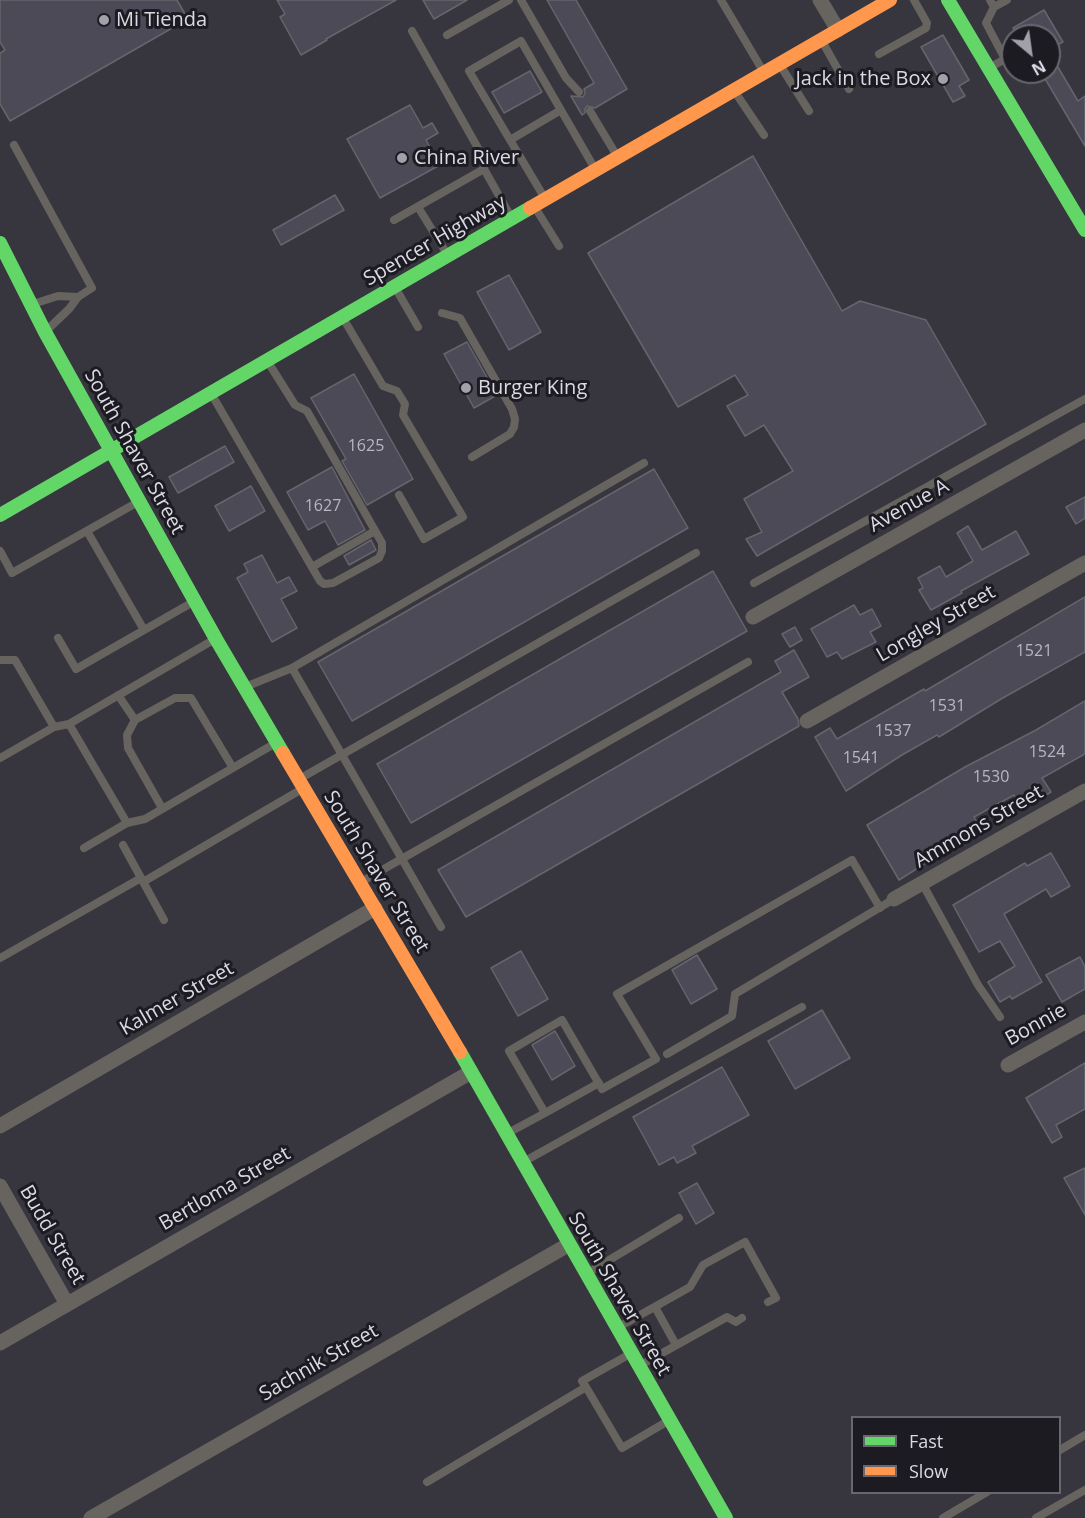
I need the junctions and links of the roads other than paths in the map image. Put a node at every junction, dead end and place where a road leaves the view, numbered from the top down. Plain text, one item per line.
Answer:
1 (509, 0) edge
2 (521, 0) edge
3 (722, 0) edge
4 (820, 0) edge
5 (890, 0) edge
6 (914, 0) edge
7 (948, 0) edge
8 (1006, 0) edge
9 (992, 4) edge
10 (838, 30) junction
11 (412, 31) dead end
12 (447, 35) dead end
13 (821, 40) junction
14 (879, 54) dead end
15 (779, 64) junction
16 (988, 68) junction
17 (764, 73) junction
18 (849, 88) dead end
19 (734, 90) junction
20 (579, 92) dead end
21 (561, 110) junction
22 (590, 111) dead end
23 (808, 111) dead end
24 (764, 135) dead end
25 (510, 140) junction
26 (14, 145) dead end
27 (618, 157) junction
28 (484, 169) junction
29 (596, 170) junction
30 (540, 203) junction
31 (418, 207) junction
32 (512, 219) junction
33 (394, 220) dead end
34 (1085, 230) edge
35 (559, 246) dead end
36 (1, 249) edge
37 (448, 256) junction
38 (394, 287) junction
39 (78, 297) junction
40 (31, 304) junction
41 (442, 313) dead end
42 (343, 317) junction
43 (418, 327) dead end
44 (45, 332) junction
45 (268, 360) junction
46 (211, 393) junction
47 (1085, 399) edge
48 (1085, 430) edge
49 (111, 451) junction
50 (472, 457) dead end
51 (644, 463) dead end
52 (399, 495) dead end
53 (139, 502) junction
54 (0, 515) edge
55 (87, 531) junction
56 (375, 531) junction
57 (0, 551) edge
58 (696, 553) dead end
59 (1085, 562) edge
60 (312, 567) junction
61 (754, 583) dead end
62 (195, 601) junction
63 (753, 617) dead end
64 (144, 630) junction
65 (58, 639) dead end
66 (216, 639) junction
67 (0, 660) edge
68 (748, 662) dead end
69 (292, 668) junction
70 (244, 687) junction
71 (118, 695) junction
72 (135, 720) junction
73 (807, 721) dead end
74 (69, 724) junction
75 (54, 727) junction
76 (277, 742) junction
77 (342, 755) junction
78 (0, 758) edge
79 (233, 768) junction
80 (302, 784) junction
81 (1085, 791) edge
82 (162, 808) junction
83 (127, 823) junction
84 (123, 845) dead end
85 (84, 848) dead end
86 (402, 859) junction
87 (142, 880) junction
88 (360, 883) junction
89 (922, 883) junction
90 (894, 900) joint
91 (375, 908) junction
92 (880, 908) junction
93 (164, 920) dead end
94 (441, 927) dead end
95 (0, 958) edge
96 (802, 1007) dead end
97 (1000, 1017) dead end
98 (1085, 1022) edge
99 (667, 1054) dead end
100 (1008, 1065) dead end
101 (471, 1072) junction
102 (599, 1083) junction
103 (545, 1113) junction
104 (0, 1126) edge
105 (506, 1134) junction
106 (522, 1163) junction
107 (0, 1186) edge
108 (679, 1218) dead end
109 (568, 1245) junction
110 (585, 1274) junction
111 (768, 1302) dead end
112 (67, 1304) junction
113 (655, 1307) junction
114 (742, 1318) dead end
115 (616, 1328) junction
116 (0, 1343) edge
117 (676, 1345) junction
118 (631, 1353) junction
119 (638, 1366) junction
120 (586, 1387) junction
121 (669, 1420) junction
122 (1085, 1436) edge
123 (1061, 1449) edge
124 (427, 1482) dead end
125 (1085, 1490) edge
126 (984, 1494) edge
127 (91, 1518) edge
128 (726, 1518) edge
129 (943, 1518) edge
130 (1036, 1518) edge

1 - 12 lane
2 - 20 lane
3 - 17 lane
4 - 10 street
5 - 10 main road, Spencer Highway
6 - 14 lane
7 - 16 main road
8 - 9 lane
9 - 16 lane
10 - 13 main road, Spencer Highway
11 - 28 lane
13 - 15 main road, Spencer Highway
13 - 18 lane
15 - 17 main road, Spencer Highway
15 - 23 lane
16 - 34 main road
17 - 19 main road, Spencer Highway
19 - 24 lane
19 - 27 main road, Spencer Highway
21 - 25 lane
21 - 25 lane
21 - 29 lane
22 - 27 lane
25 - 30 lane
26 - 39 lane
27 - 29 main road, Spencer Highway
28 - 31 lane
28 - 32 lane
29 - 30 main road, Spencer Highway
30 - 32 main road, Spencer Highway
30 - 35 lane
31 - 33 lane
31 - 37 lane
32 - 37 main road, Spencer Highway
36 - 40 main road, South Shaver Street
37 - 38 main road, Spencer Highway
38 - 42 main road, Spencer Highway
38 - 43 lane
39 - 40 lane
39 - 44 lane
40 - 44 main road, South Shaver Street
41 - 50 lane
42 - 45 main road, Spencer Highway
42 - 52 lane
44 - 49 main road, South Shaver Street
45 - 46 main road, Spencer Highway
45 - 56 lane
46 - 49 main road, Spencer Highway
46 - 60 lane
47 - 61 lane
48 - 63 street, Avenue A
49 - 53 main road, South Shaver Street
49 - 54 main road, Spencer Highway
51 - 69 lane
53 - 55 lane
53 - 62 main road, South Shaver Street
55 - 57 lane
55 - 64 lane
56 - 60 lane
56 - 60 lane
58 - 77 lane
59 - 73 street, Longley Street
62 - 64 lane
62 - 66 main road, South Shaver Street
64 - 65 lane
66 - 70 main road, South Shaver Street
66 - 71 lane
67 - 75 lane
68 - 86 lane
69 - 70 lane
69 - 77 lane
70 - 76 main road, South Shaver Street
71 - 72 lane
71 - 74 lane
72 - 79 lane
72 - 82 lane
74 - 75 lane
74 - 83 lane
75 - 78 lane
76 - 79 lane
76 - 80 main road, South Shaver Street
77 - 80 lane
77 - 86 lane
79 - 82 lane
80 - 87 lane
80 - 88 main road, South Shaver Street
81 - 89 street, Ammons Street
82 - 83 lane
83 - 85 lane
84 - 87 lane
86 - 88 lane
86 - 94 lane
87 - 93 lane
87 - 95 lane
88 - 91 main road, South Shaver Street
89 - 90 street, Ammons Street
89 - 97 lane
90 - 92 lane
91 - 101 main road, South Shaver Street
91 - 104 street, Kalmer Street
92 - 99 lane
92 - 102 lane
96 - 106 lane
98 - 100 street, Bonnie
101 - 105 main road, South Shaver Street
101 - 112 street, Bertloma Street
102 - 103 lane
102 - 103 lane
103 - 105 lane
105 - 106 main road, South Shaver Street
106 - 109 main road, South Shaver Street
107 - 112 street, Budd Street
108 - 110 lane
109 - 110 main road, South Shaver Street
109 - 127 street, Sachnik Street
110 - 115 main road, South Shaver Street
111 - 113 lane
112 - 116 street, Bertloma Street
113 - 115 lane
113 - 117 lane
114 - 117 lane
115 - 118 main road, South Shaver Street
117 - 119 lane
118 - 119 main road, South Shaver Street
118 - 120 lane
119 - 121 main road, South Shaver Street
120 - 121 lane
120 - 124 lane
121 - 128 main road, South Shaver Street
122 - 123 lane
125 - 130 lane
126 - 129 lane

